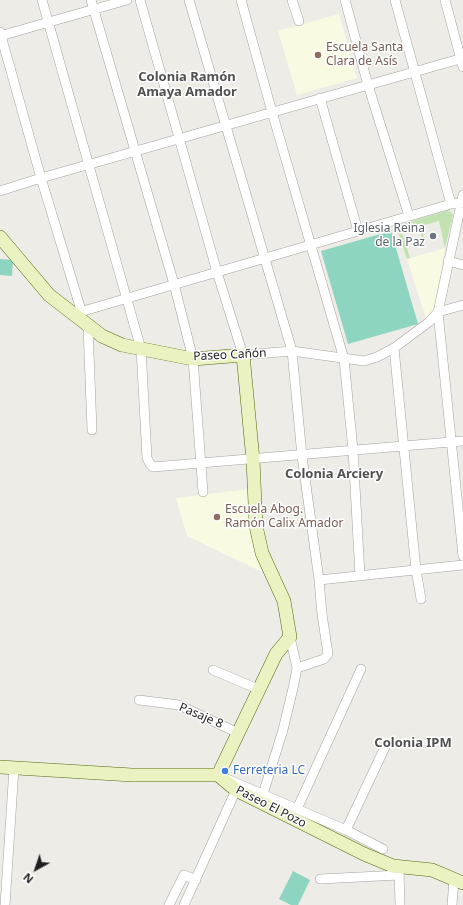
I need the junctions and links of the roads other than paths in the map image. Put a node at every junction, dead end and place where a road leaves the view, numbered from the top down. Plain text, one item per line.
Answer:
1 (42, 0) edge
2 (91, 0) edge
3 (127, 0) edge
4 (140, 0) edge
5 (189, 0) edge
6 (241, 0) edge
7 (292, 0) edge
8 (345, 0) edge
9 (395, 0) edge
10 (445, 0) edge
11 (93, 9) junction
12 (298, 20) dead end
13 (47, 23) junction
14 (0, 35) edge
15 (462, 61) edge
16 (416, 71) junction
17 (368, 85) junction
18 (320, 98) junction
19 (272, 112) junction
20 (226, 125) junction
21 (179, 139) junction
22 (135, 151) junction
23 (89, 166) junction
24 (41, 178) junction
25 (0, 191) edge
26 (462, 200) edge
27 (451, 204) junction
28 (409, 216) junction
29 (358, 231) junction
30 (459, 231) edge
31 (0, 237) edge
32 (311, 245) junction
33 (263, 258) junction
34 (448, 261) junction
35 (463, 265) edge
36 (217, 272) junction
37 (174, 284) junction
38 (127, 297) junction
39 (463, 305) edge
40 (77, 312) junction
41 (438, 312) junction
42 (88, 326) junction
43 (394, 348) junction
44 (141, 349) junction
45 (292, 351) junction
46 (243, 355) junction
47 (193, 359) junction
48 (344, 359) junction
49 (92, 430) dead end
50 (463, 441) edge
51 (452, 442) junction
52 (404, 447) junction
53 (354, 450) junction
54 (302, 456) junction
55 (253, 460) junction
56 (200, 464) junction
57 (203, 492) dead end
58 (463, 556) edge
59 (463, 565) edge
60 (416, 570) junction
61 (360, 576) junction
62 (319, 580) junction
63 (421, 598) dead end
64 (290, 637) junction
65 (297, 668) junction
66 (362, 669) dead end
67 (213, 670) dead end
68 (258, 689) junction
69 (139, 700) dead end
70 (238, 733) junction
71 (385, 747) dead end
72 (0, 768) edge
73 (14, 768) junction
74 (218, 775) junction
75 (236, 790) junction
76 (263, 794) junction
77 (297, 809) junction
78 (346, 830) junction
79 (383, 849) dead end
80 (399, 870) junction
81 (320, 879) dead end
82 (196, 880) junction
83 (458, 881) edge
84 (5, 905) edge
85 (170, 905) edge
86 (184, 905) edge
87 (400, 905) edge
88 (452, 905) edge

1 - 13 street
2 - 11 street
3 - 11 street
4 - 21 street
5 - 20 street
6 - 19 street
7 - 12 street
8 - 17 street
9 - 16 street
10 - 15 street
11 - 13 street
11 - 22 street
13 - 14 street
13 - 23 street
14 - 24 street
15 - 16 street
16 - 17 street
16 - 27 street
17 - 18 street
17 - 28 street
18 - 19 street
18 - 29 street
19 - 20 street
19 - 32 street
20 - 21 street
20 - 33 street
21 - 22 street
21 - 36 street
22 - 23 street
22 - 37 street
23 - 24 street
23 - 38 street
24 - 25 street
24 - 40 street
26 - 27 street
26 - 30 street
27 - 28 street
28 - 29 street
29 - 32 street
30 - 34 street
31 - 40 street, Paseo Cañón
32 - 33 street
32 - 48 street
33 - 36 street
33 - 45 street
34 - 35 street
34 - 41 street
36 - 37 street
36 - 46 street
37 - 38 street
37 - 47 street
38 - 40 street
38 - 44 street
39 - 41 street, Paseo Cañón
40 - 42 street, Paseo Cañón
41 - 43 street, Paseo Cañón
41 - 51 street
42 - 44 street, Paseo Cañón
42 - 49 street
43 - 48 street, Paseo Cañón
43 - 52 street
44 - 47 street, Paseo Cañón
44 - 56 street
45 - 46 street, Paseo Cañón
45 - 48 street, Paseo Cañón
45 - 54 street
46 - 47 street, Paseo Cañón
46 - 55 street
47 - 56 street
48 - 53 street
50 - 51 street
51 - 52 street
51 - 58 street
52 - 53 street
52 - 60 street
53 - 54 street
53 - 61 street
54 - 55 street
54 - 62 street
55 - 56 street
55 - 64 street
56 - 57 street
59 - 60 street
60 - 61 street
60 - 63 street
61 - 62 street
62 - 65 street
64 - 65 street
64 - 68 street
65 - 76 street
66 - 77 street
67 - 68 street
68 - 70 street
69 - 70 street, Pasaje 8
70 - 74 street
71 - 78 street
72 - 73 street
73 - 74 street
73 - 84 street
74 - 75 street, Paseo El Pozo
74 - 76 street
75 - 80 street, Paseo El Pozo
75 - 82 street
76 - 77 street
77 - 78 street
78 - 79 street
80 - 81 street
80 - 83 street, Paseo El Pozo
80 - 87 street
82 - 85 street
82 - 86 street
83 - 88 street

